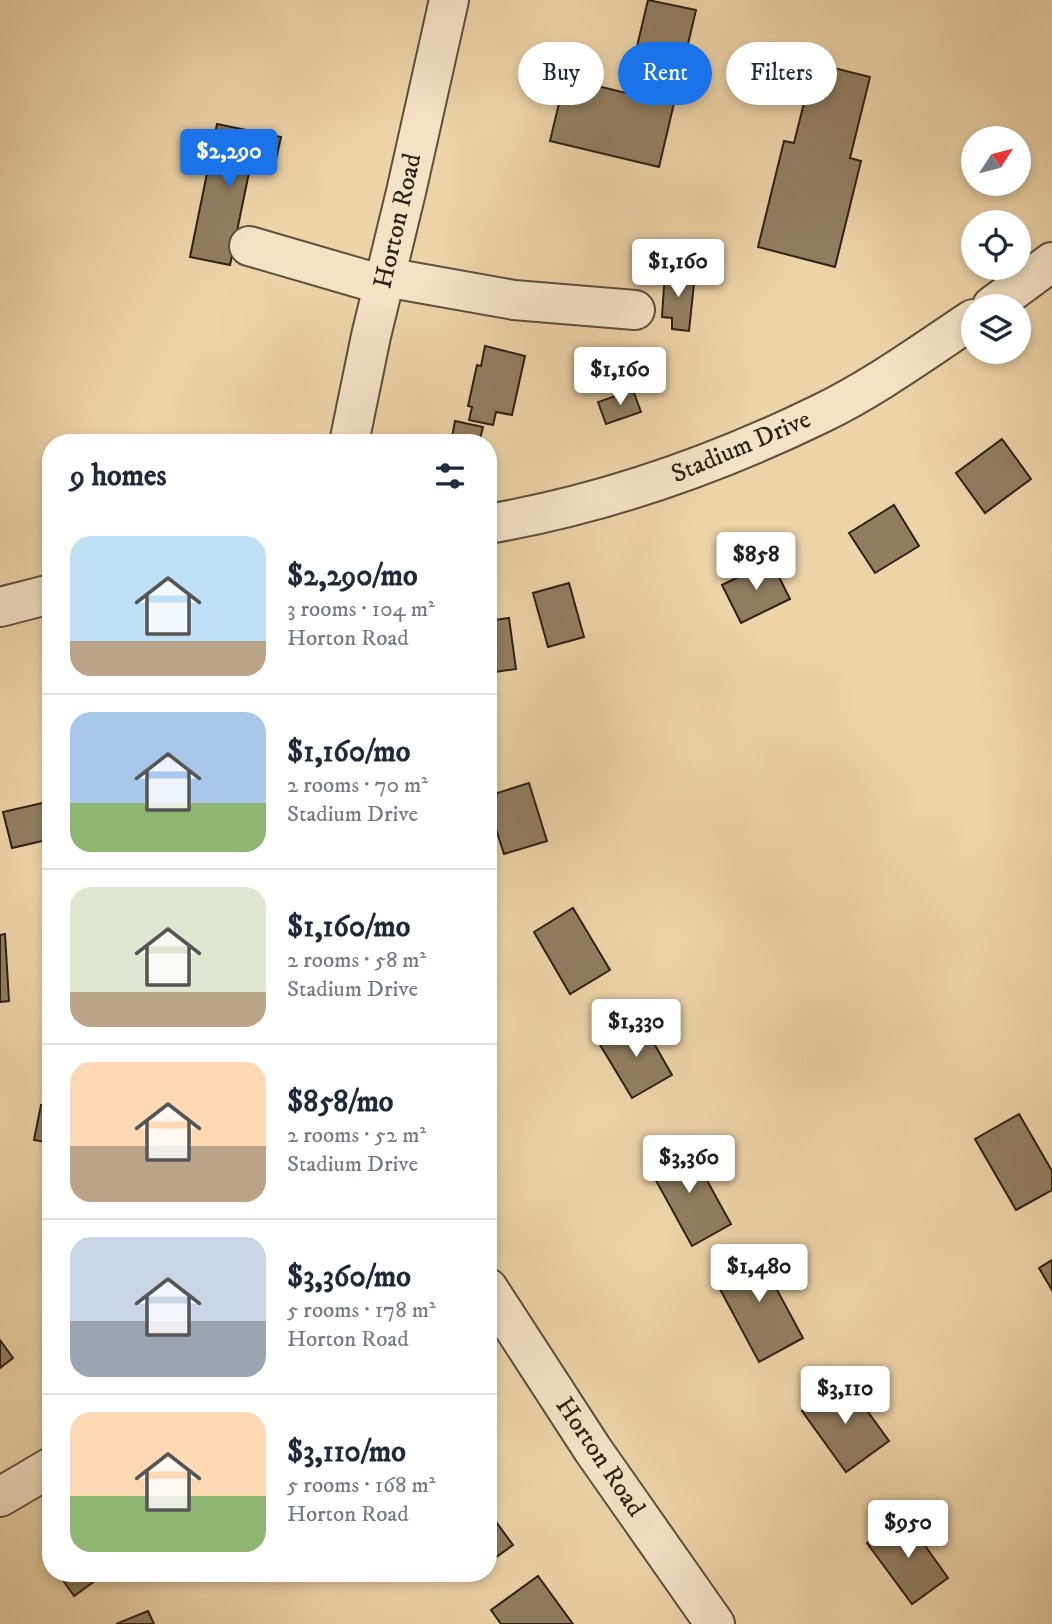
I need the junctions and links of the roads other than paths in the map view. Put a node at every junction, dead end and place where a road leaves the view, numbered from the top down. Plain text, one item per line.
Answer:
1 (449, 0) edge
2 (249, 246) dead end
3 (1052, 262) edge
4 (384, 281) junction
5 (1008, 294) edge
6 (635, 310) dead end
7 (961, 327) edge
8 (351, 434) edge
9 (497, 522) edge
10 (42, 595) edge
11 (0, 607) edge
12 (497, 1302) edge
13 (42, 1472) edge
14 (0, 1497) edge
15 (704, 1620) edge

1 - 4 street, Horton Road
2 - 4 street
3 - 5 street
4 - 6 street
4 - 8 street, Horton Road
7 - 9 street, Stadium Drive
10 - 11 street
12 - 15 street, Horton Road
13 - 14 street

